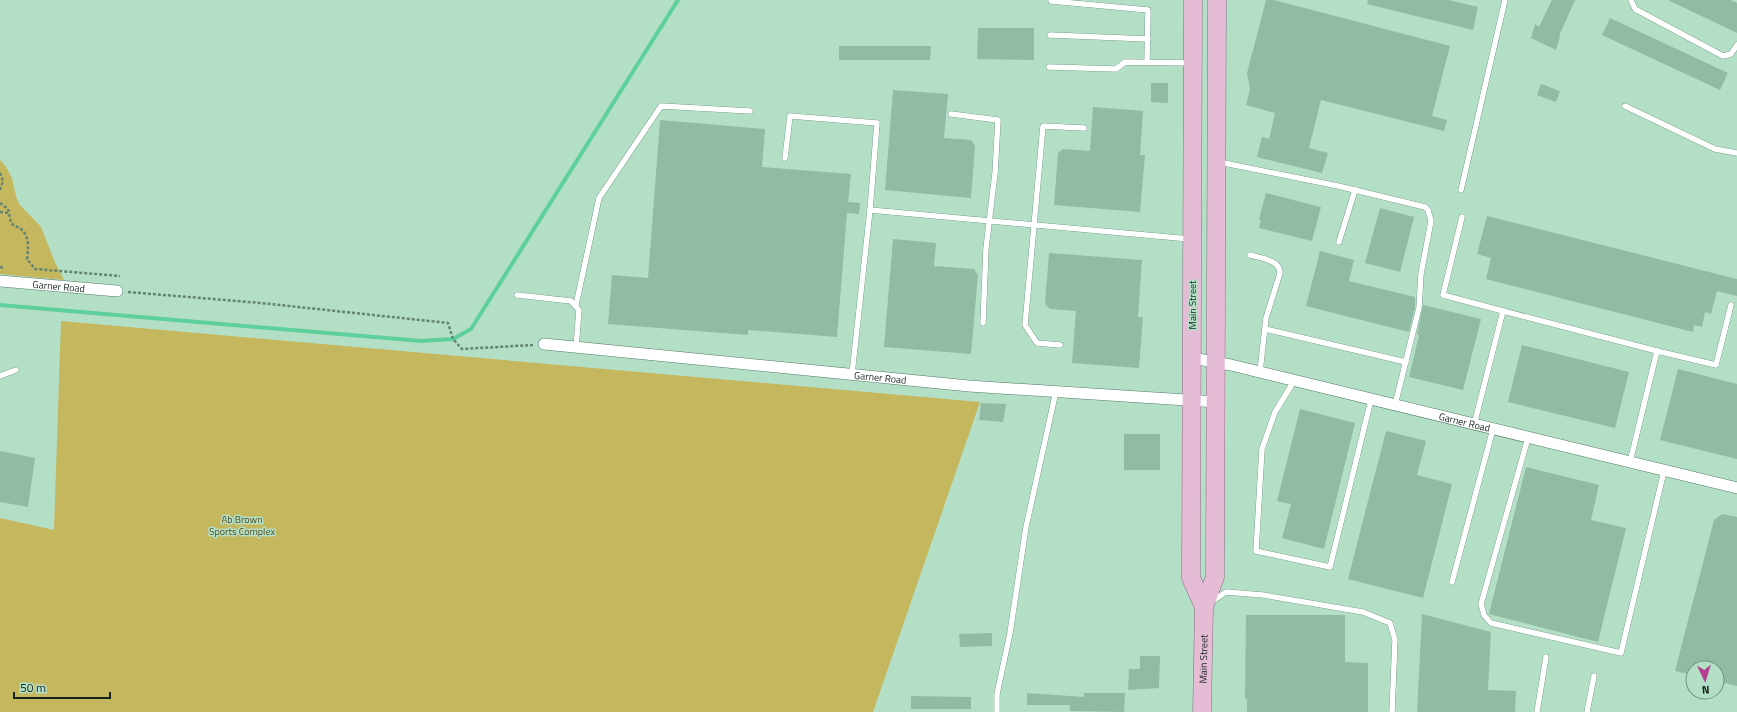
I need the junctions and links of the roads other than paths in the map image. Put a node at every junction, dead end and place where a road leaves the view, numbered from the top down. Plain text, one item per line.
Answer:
1 (1193, 0) edge
2 (1217, 0) edge
3 (1505, 0) edge
4 (1631, 0) edge
5 (1051, 1) dead end
6 (1050, 35) dead end
7 (1148, 39) junction
8 (1737, 44) edge
9 (1147, 62) junction
10 (1193, 63) junction
11 (1049, 66) dead end
12 (1626, 106) dead end
13 (750, 111) dead end
14 (952, 114) dead end
15 (1084, 128) dead end
16 (1737, 154) edge
17 (785, 158) dead end
18 (1217, 161) junction
19 (1355, 190) junction
20 (1461, 190) dead end
21 (870, 210) junction
22 (1462, 217) dead end
23 (991, 221) junction
24 (1035, 225) junction
25 (1193, 239) junction
26 (1339, 242) dead end
27 (1250, 255) dead end
28 (0, 281) edge
29 (117, 292) road end
30 (517, 295) dead end
31 (576, 305) junction
32 (1731, 305) dead end
33 (1503, 311) junction
34 (983, 323) dead end
35 (1265, 329) junction
36 (544, 344) road end
37 (1060, 345) dead end
38 (576, 348) junction
39 (1657, 351) junction
40 (1192, 358) junction
41 (1216, 362) junction
42 (1406, 362) junction
43 (16, 370) dead end
44 (1260, 372) junction
45 (852, 374) junction
46 (0, 376) edge
47 (1294, 381) junction
48 (1056, 391) junction
49 (1192, 400) junction
50 (1371, 400) junction
51 (1217, 402) junction
52 (1394, 405) junction
53 (1474, 424) junction
54 (1493, 429) junction
55 (1528, 438) junction
56 (1630, 462) junction
57 (1664, 471) junction
58 (1737, 488) edge
59 (1452, 582) dead end
60 (1204, 607) junction
61 (1546, 657) dead end
62 (1594, 676) dead end
63 (996, 712) edge
64 (1202, 712) edge
65 (1392, 712) edge
66 (1538, 712) edge
67 (1587, 712) edge

1 - 10 main road, Main Street
2 - 18 main road, Main Street
3 - 20 lane
4 - 8 lane
5 - 7 lane
6 - 7 lane
7 - 9 lane
9 - 10 lane
9 - 11 lane
10 - 25 main road, Main Street
12 - 16 lane
13 - 31 lane
14 - 23 lane
15 - 24 lane
17 - 21 lane
18 - 19 lane
18 - 41 main road, Main Street
19 - 26 lane
19 - 42 lane
21 - 23 lane
21 - 45 lane
22 - 33 lane
23 - 24 lane
23 - 34 lane
24 - 25 lane
24 - 37 lane
25 - 40 main road, Main Street
27 - 35 lane
28 - 29 street, Garner Road
30 - 31 lane
31 - 38 lane
32 - 39 lane
33 - 39 lane
33 - 53 lane
35 - 42 lane
35 - 44 lane
36 - 38 street, Garner Road
38 - 45 street, Garner Road
39 - 56 lane
40 - 41 street, Garner Road
40 - 49 main road, Main Street
41 - 44 street, Garner Road
41 - 51 main road, Main Street
42 - 52 lane
43 - 46 lane
44 - 47 street, Garner Road
45 - 48 street, Garner Road
47 - 50 street, Garner Road
47 - 50 lane
48 - 49 street, Garner Road
48 - 63 lane
49 - 51 street, Garner Road
49 - 60 main road, Main Street
50 - 52 street, Garner Road
51 - 60 main road, Main Street
52 - 53 street, Garner Road
53 - 54 street, Garner Road
54 - 55 street, Garner Road
54 - 59 lane
55 - 56 street, Garner Road
55 - 57 lane
56 - 57 street, Garner Road
57 - 58 street, Garner Road
60 - 64 main road, Main Street
60 - 65 lane
61 - 66 lane
62 - 67 lane

